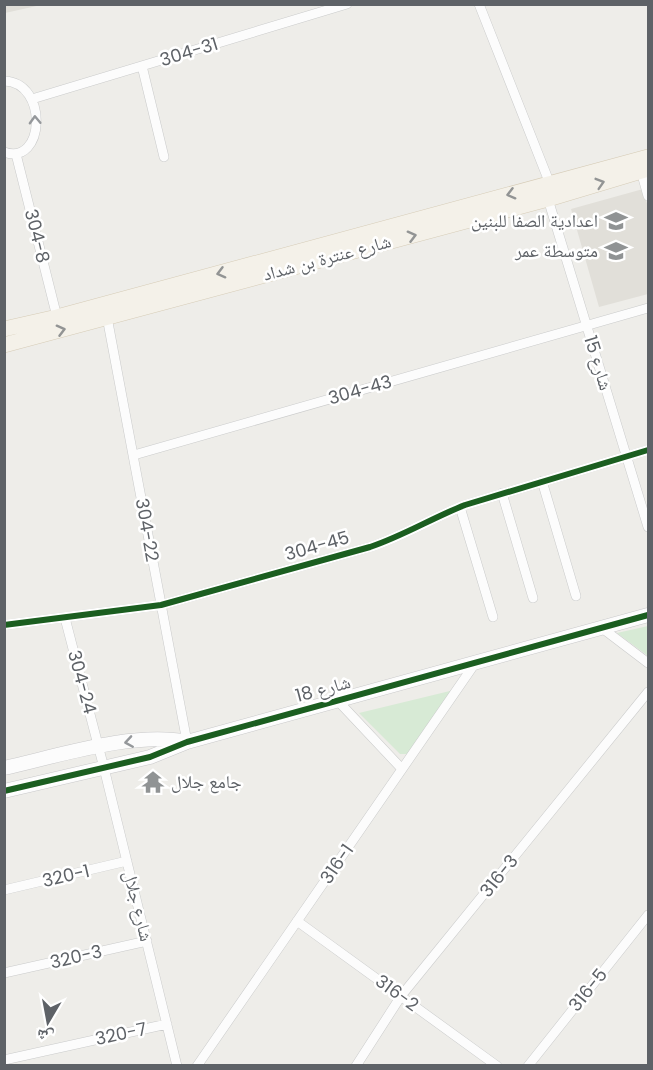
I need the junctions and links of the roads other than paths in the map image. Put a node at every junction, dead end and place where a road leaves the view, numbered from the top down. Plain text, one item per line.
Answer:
1 (347, 4) edge
2 (479, 4) edge
3 (142, 66) junction
4 (4, 81) edge
5 (32, 99) junction
6 (8, 154) edge
7 (164, 157) dead end
8 (648, 157) edge
9 (645, 170) edge
10 (549, 192) junction
11 (648, 196) edge
12 (648, 308) edge
13 (57, 317) junction
14 (107, 317) junction
15 (587, 325) junction
16 (4, 329) edge
17 (4, 345) edge
18 (648, 450) edge
19 (134, 455) junction
20 (627, 456) junction
21 (542, 481) junction
22 (502, 493) junction
23 (460, 507) junction
24 (648, 527) edge
25 (576, 596) dead end
26 (533, 598) dead end
27 (161, 605) junction
28 (648, 615) edge
29 (493, 617) dead end
30 (65, 618) junction
31 (4, 625) edge
32 (602, 628) junction
33 (476, 662) junction
34 (648, 663) edge
35 (648, 692) edge
36 (338, 701) junction
37 (187, 742) junction
38 (99, 747) junction
39 (4, 768) edge
40 (104, 768) junction
41 (402, 770) junction
42 (4, 791) edge
43 (127, 861) junction
44 (4, 890) edge
45 (648, 915) edge
46 (297, 921) junction
47 (147, 941) junction
48 (4, 973) edge
49 (401, 996) junction
50 (167, 1024) junction
51 (4, 1060) edge
52 (177, 1065) edge
53 (197, 1065) edge
54 (356, 1065) edge
55 (497, 1065) edge
56 (528, 1065) edge

1 - 3 street, 304-31
2 - 10 street, شارع 15
3 - 5 street, 304-31
3 - 7 street
4 - 5 street
6 -> 5 street, 304-8
6 - 13 street, 304-8
8 - 10 main road, شارع عنترة بن شداد
10 -> 9 main road, شارع عنترة بن شداد
9 - 11 street
10 -> 13 main road, شارع عنترة بن شداد
14 -> 10 main road, شارع عنترة بن شداد
10 - 15 street, شارع 15
12 - 15 street, 304-43
13 - 16 main road, شارع عنترة بن شداد
17 -> 14 main road, شارع عنترة بن شداد
14 - 19 street, 304-22
15 - 19 street, 304-43
15 - 20 street, شارع 15
18 - 20 street, 304-45
19 - 27 street, 304-22
20 - 21 street, 304-45
20 - 24 street, شارع 15
21 - 22 street, 304-45
21 - 25 street
22 - 23 street, 304-45
22 - 26 street
23 - 27 street, 304-45
23 - 29 street
27 - 30 street, 304-45
27 - 37 street, 304-22
28 - 32 street, شارع 18
30 - 31 street, 304-45
30 - 38 street, 304-24
32 - 33 street, شارع 18
32 - 34 street
33 - 36 street, شارع 18
33 - 41 street, 316-1
35 - 49 street, 316-3
36 - 37 street, شارع 18
36 - 41 street
37 -> 38 street, شارع 18
37 - 40 street, شارع 18
38 - 39 street, شارع 18
38 - 40 street, شارع جلال
40 - 42 street, شارع 18
40 - 43 street, شارع جلال
41 - 46 street, 316-1
43 - 44 street, 320-1
43 - 47 street, شارع جلال
45 - 56 street, 316-5
46 - 49 street, 316-2
46 - 53 street, 316-1
47 - 48 street, 320-3
47 - 50 street, شارع جلال
49 - 54 street, 316-3
49 - 55 street, 316-2
50 - 51 street, 320-7
50 - 52 street, شارع جلال

